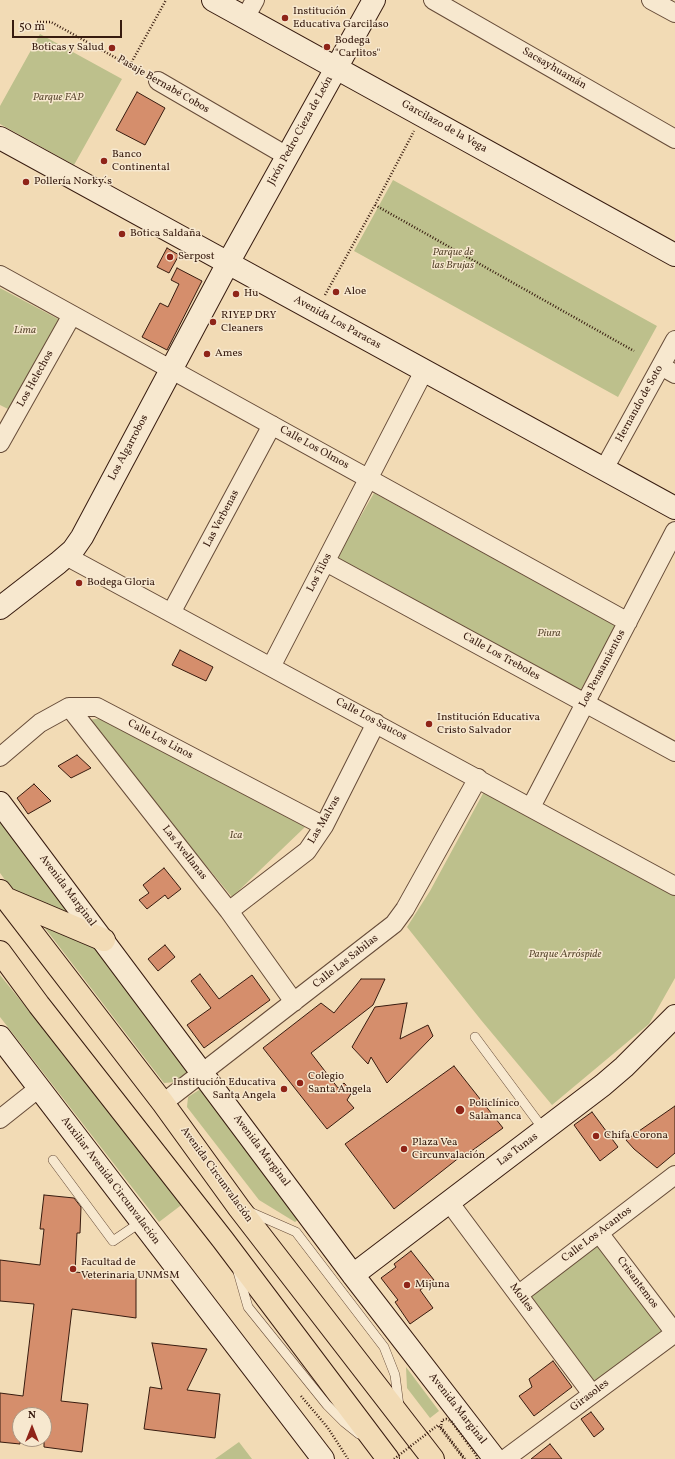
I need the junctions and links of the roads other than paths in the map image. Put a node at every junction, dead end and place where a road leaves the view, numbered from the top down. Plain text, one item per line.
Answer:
1 (213, 0) edge
2 (374, 0) edge
3 (433, 0) edge
4 (651, 0) edge
5 (250, 9) edge
6 (675, 13) edge
7 (336, 68) junction
8 (158, 82) road end
9 (0, 138) edge
10 (675, 138) edge
11 (288, 156) junction
12 (675, 255) edge
13 (228, 263) junction
14 (0, 275) edge
15 (72, 315) junction
16 (675, 340) edge
17 (171, 369) junction
18 (668, 370) edge
19 (424, 371) junction
20 (272, 425) junction
21 (0, 442) edge
22 (604, 469) junction
23 (369, 479) junction
24 (675, 508) edge
25 (675, 531) edge
26 (66, 556) junction
27 (326, 562) junction
28 (0, 608) edge
29 (170, 613) junction
30 (628, 622) junction
31 (271, 667) junction
32 (586, 703) junction
33 (69, 707) junction
34 (376, 723) junction
35 (675, 752) edge
36 (0, 757) edge
37 (478, 778) junction
38 (0, 803) edge
39 (531, 807) junction
40 (324, 826) junction
41 (675, 886) edge
42 (3, 895) edge
43 (229, 911) junction
44 (104, 940) junction
45 (4, 961) edge
46 (294, 1002) junction
47 (675, 1016) edge
48 (0, 1037) edge
49 (475, 1037) dead end
50 (202, 1072) junction
51 (39, 1088) junction
52 (163, 1103) junction
53 (0, 1119) edge
54 (544, 1130) junction
55 (53, 1160) dead end
56 (675, 1175) edge
57 (449, 1202) junction
58 (239, 1208) junction
59 (142, 1222) junction
60 (599, 1233) junction
61 (353, 1275) junction
62 (518, 1295) junction
63 (675, 1333) edge
64 (592, 1394) junction
65 (401, 1418) junction
66 (388, 1456) edge
67 (322, 1459) edge
68 (433, 1459) edge
69 (495, 1459) edge
70 (505, 1459) edge

1 - 5 street, Garcilazo de la Vega
2 - 7 street, Jirón Pedro Cieza de León
3 - 10 street, Sacsayhuamán
4 - 6 street
5 - 7 street, Garcilazo de la Vega
7 - 11 street, Jirón Pedro Cieza de León
7 - 12 street, Garcilazo de la Vega
8 - 11 street, Pasaje Bernabé Cobos
9 - 13 street, Avenida Los Paracas
11 - 13 street, Jirón Pedro Cieza de León
13 - 17 street, Los Algarrobos
13 - 19 street, Avenida Los Paracas
14 - 15 street, Calle Los Olmos
15 - 17 street, Calle Los Olmos
15 - 21 street, Los Helechos
16 - 18 street, Hernando de Soto
17 - 20 street, Calle Los Olmos
17 - 26 street, Los Algarrobos
18 - 22 street, Hernando de Soto
19 - 22 street, Avenida Los Paracas
19 - 23 street, Los Tilos
20 - 23 street, Calle Los Olmos
20 - 29 street, Las Verbenas
22 - 24 street, Avenida Los Paracas
23 - 27 street, Los Tilos
23 - 30 street, Calle Los Olmos
25 - 30 street, Los Pensamientos
26 - 28 street, Los Algarrobos
26 - 29 street, Calle Los Saucos
27 - 31 street, Los Tilos
27 - 32 street, Calle Los Treboles
29 - 31 street, Calle Los Saucos
30 - 32 street, Los Pensamientos
31 - 34 street, Calle Los Saucos
32 - 35 street, Calle Los Treboles
32 - 39 street, Los Pensamientos
33 - 36 street
33 - 40 street, Calle Los Linos
33 - 43 street, Las Avellanas
34 - 37 street, Calle Los Saucos
34 - 40 street, Las Malvas
37 - 39 street, Calle Los Saucos
37 - 46 street, Calle Las Sabilas
38 - 44 street, Avenida Marginal
39 - 41 street, Calle Los Saucos
40 - 43 street, Las Malvas
42 - 44 main road
42 - 52 main road, Avenida Circunvalación
43 - 46 street, Las Avellanas
44 - 50 street, Avenida Marginal
45 - 66 main road
46 - 50 street, Calle Las Sabilas
47 - 54 street, Las Tunas
48 - 51 street, Auxiliar Avenida Circunvalación
49 - 54 lane
50 - 52 street, Calle Las Sabilas
50 - 61 street, Avenida Marginal
51 - 53 street
51 - 59 street, Auxiliar Avenida Circunvalación
52 - 58 main road, Avenida Circunvalación
54 - 57 street, Las Tunas
55 - 59 lane
56 - 60 street, Calle Los Acantos
57 - 61 street, Las Tunas
57 - 62 street, Molles
58 - 65 main road, Avenida Circunvalación
58 - 65 lane
59 - 67 street, Auxiliar Avenida Circunvalación
60 - 62 street, Calle Los Acantos
60 - 63 street, Crisantemos
61 - 69 street, Avenida Marginal
62 - 64 street, Molles
63 - 64 street, Girasoles
64 - 70 street, Girasoles
65 - 68 main road, Avenida Circunvalación

